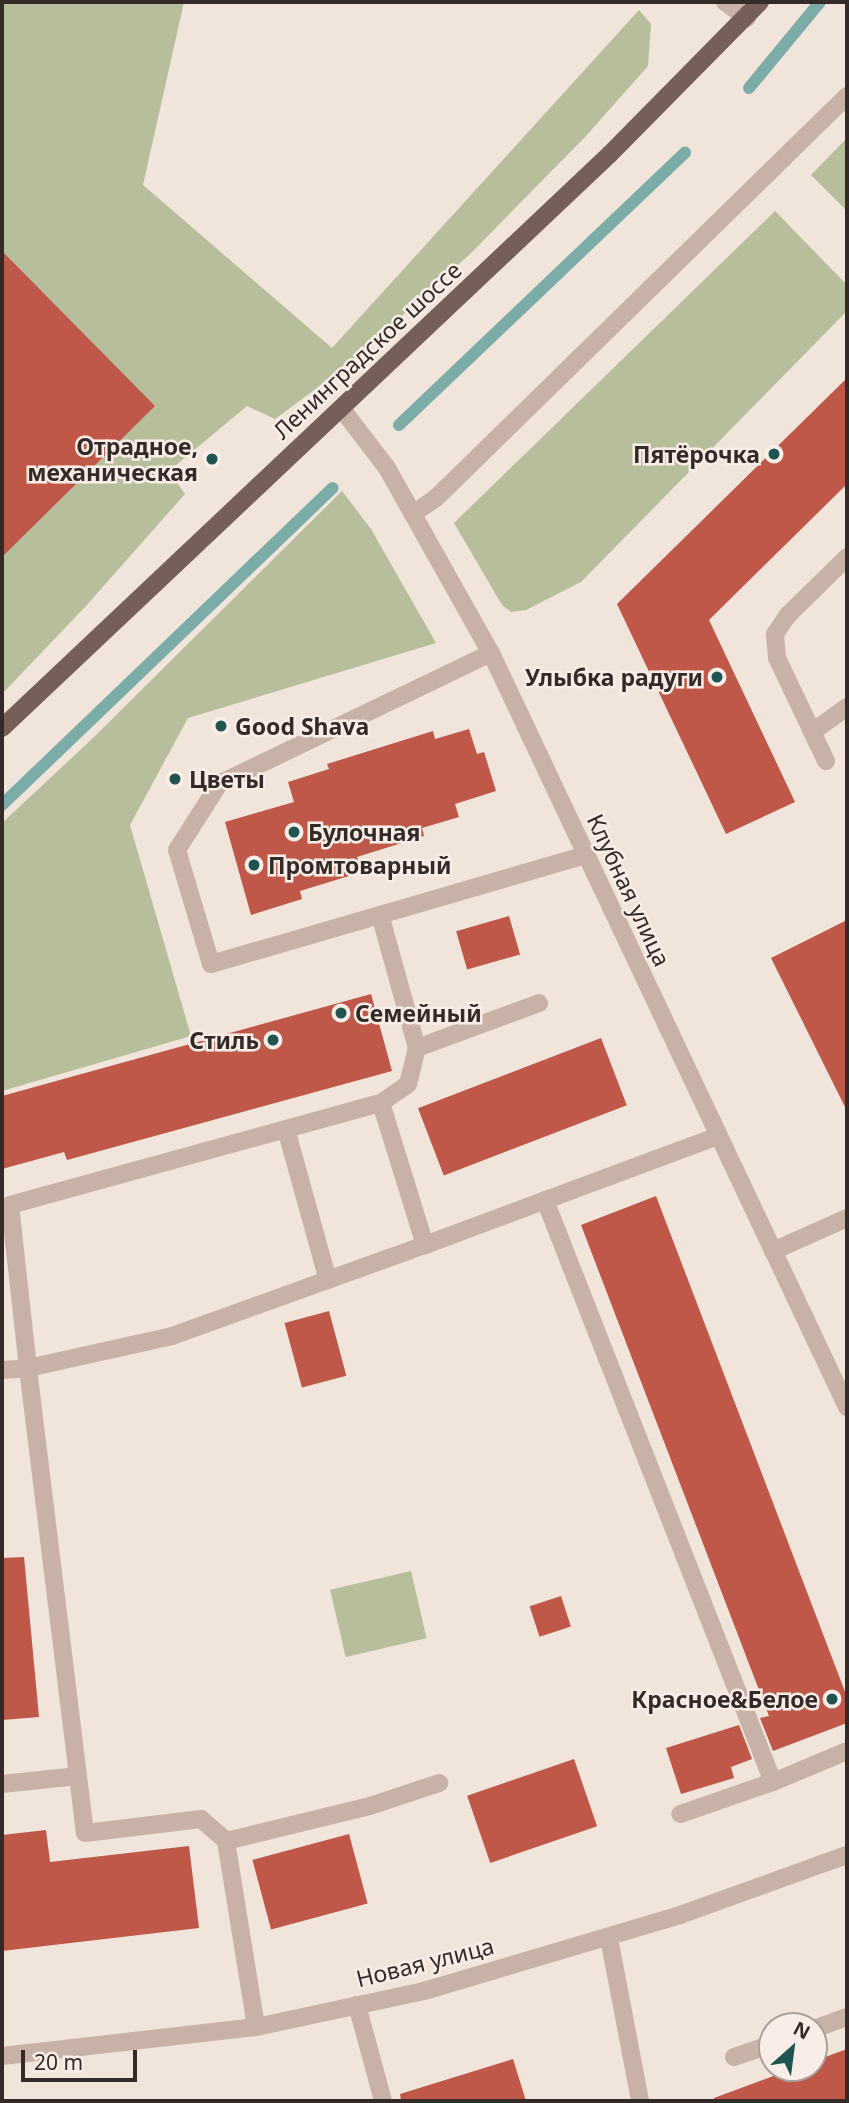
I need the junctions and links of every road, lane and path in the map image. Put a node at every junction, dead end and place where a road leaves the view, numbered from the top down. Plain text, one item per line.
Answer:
1 (725, 2) edge
2 (760, 2) edge
3 (747, 18) junction
4 (847, 96) edge
5 (341, 408) junction
6 (413, 514) junction
7 (847, 557) edge
8 (491, 653) junction
9 (847, 707) edge
10 (2, 728) edge
11 (812, 732) junction
12 (826, 761) dead end
13 (585, 855) junction
14 (380, 915) junction
15 (539, 1003) dead end
16 (417, 1048) junction
17 (381, 1103) junction
18 (286, 1129) junction
19 (718, 1136) junction
20 (545, 1200) junction
21 (847, 1218) edge
22 (425, 1245) junction
23 (773, 1251) junction
24 (328, 1280) junction
25 (28, 1367) junction
26 (2, 1370) edge
27 (847, 1407) edge
28 (847, 1751) edge
29 (78, 1776) junction
30 (773, 1782) junction
31 (439, 1783) dead end
32 (2, 1784) edge
33 (680, 1814) dead end
34 (226, 1841) junction
35 (847, 1855) edge
36 (609, 1938) junction
37 (357, 2005) junction
38 (847, 2017) edge
39 (828, 2024) edge
40 (256, 2026) junction
41 (758, 2049) edge
42 (2, 2056) edge
43 (734, 2057) dead end
44 (383, 2101) edge
45 (640, 2101) edge

1 - 3 street
2 - 3 main road, Ленинградское шоссе
3 - 5 main road, Ленинградское шоссе
4 - 6 street
5 - 6 street, Клубная улица
5 - 10 main road, Ленинградское шоссе
6 - 8 street, Клубная улица
7 - 11 street
8 - 13 street, Клубная улица
8 - 14 street
9 - 11 street
11 - 12 street
13 - 14 street
13 - 19 street, Клубная улица
14 - 16 street
15 - 16 street
16 - 17 street
17 - 18 street
17 - 22 street
18 - 24 street
18 - 25 street
19 - 20 street
19 - 23 street, Клубная улица
20 - 22 street
20 - 30 street
21 - 23 street
22 - 24 street
23 - 27 street, Клубная улица
24 - 25 street
25 - 26 street
25 - 29 street
28 - 30 street
29 - 32 street
29 - 34 street
30 - 33 street
31 - 34 street
34 - 40 street
35 - 36 street, Новая улица
36 - 37 street, Новая улица
36 - 45 street
37 - 40 street, Новая улица
37 - 44 street
38 - 39 street
40 - 42 street, Новая улица
41 - 43 street

